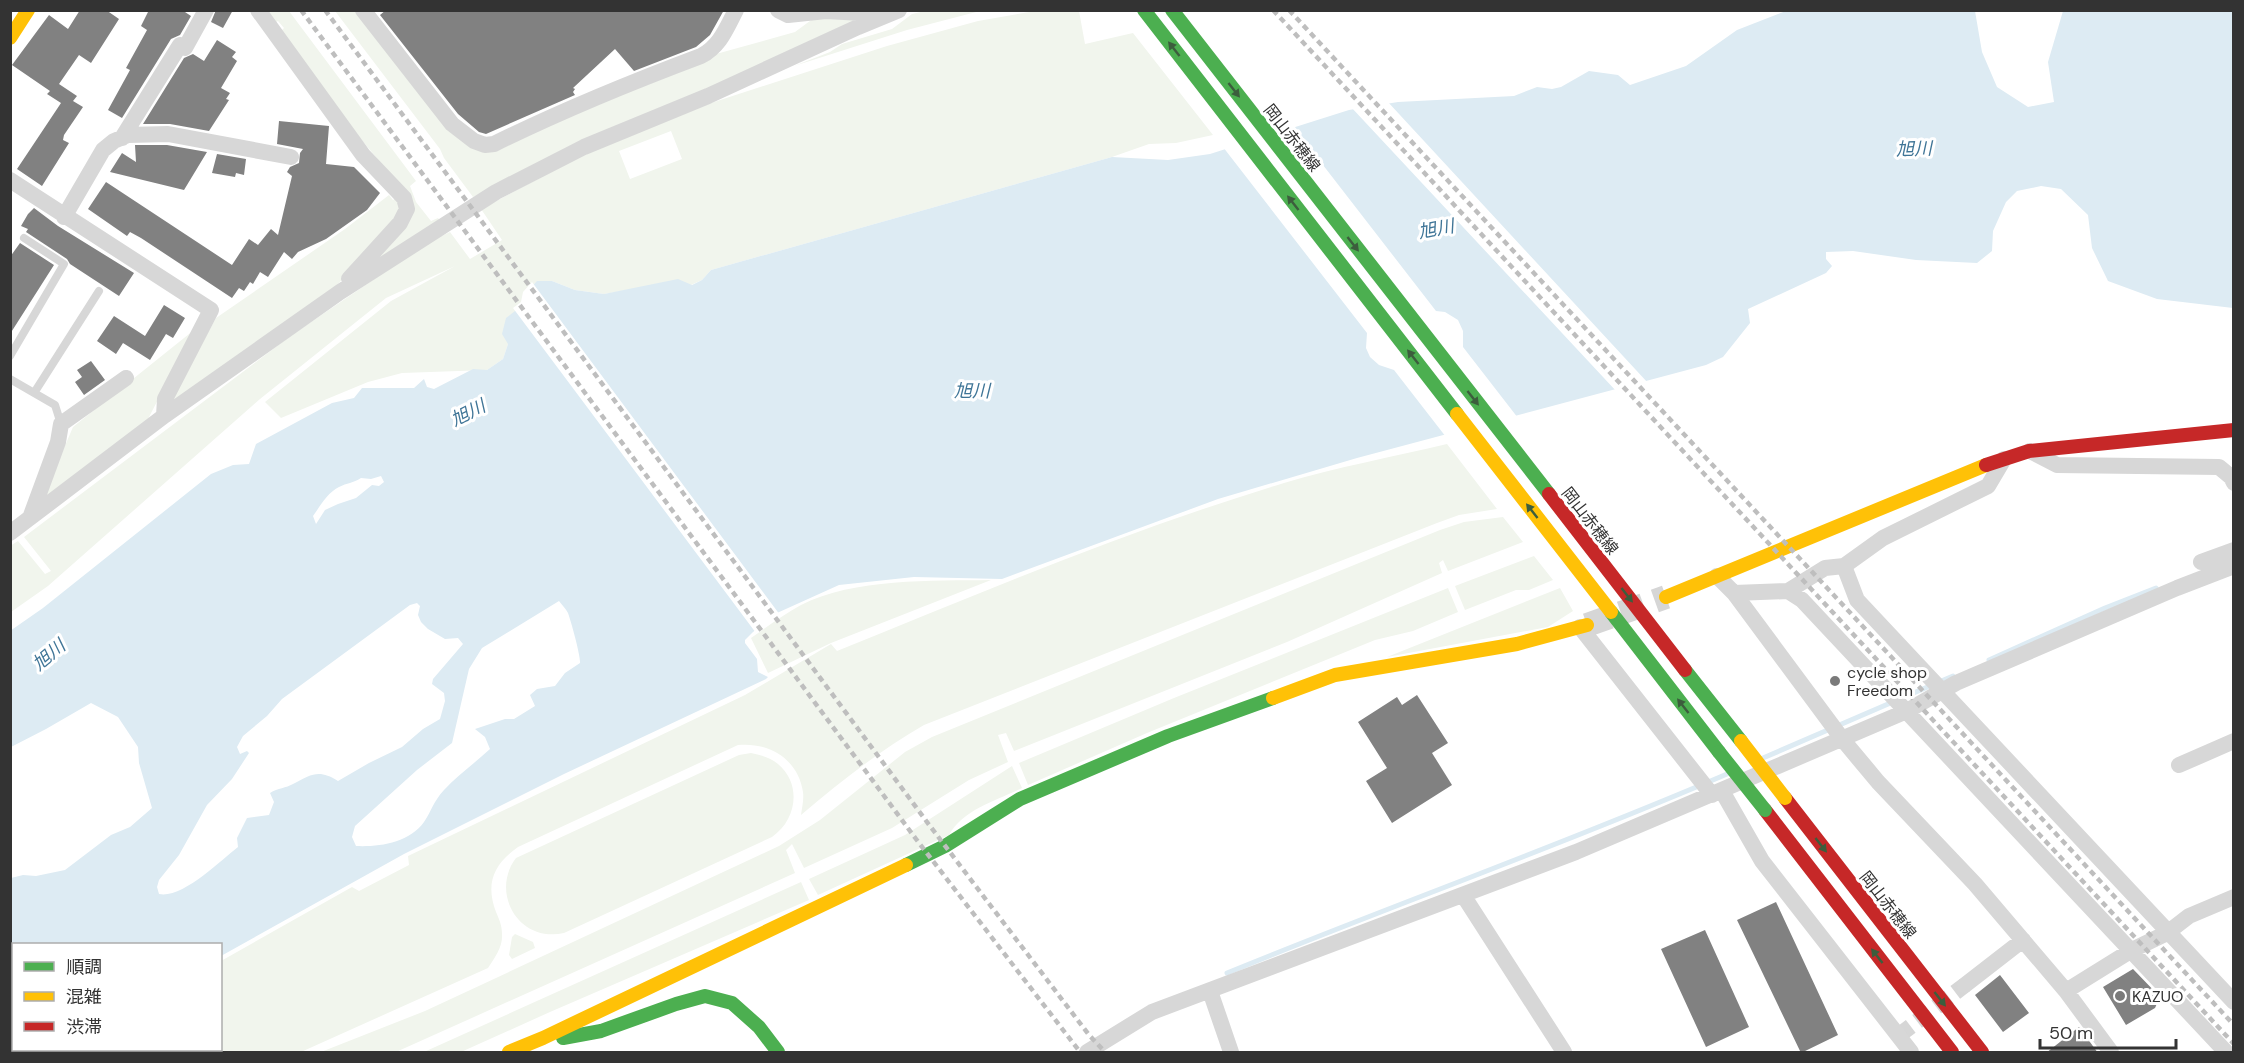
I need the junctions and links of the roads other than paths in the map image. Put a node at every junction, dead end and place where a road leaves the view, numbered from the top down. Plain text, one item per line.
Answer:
1 (28, 10) edge
2 (206, 10) edge
3 (258, 10) edge
4 (363, 10) edge
5 (736, 10) edge
6 (778, 10) edge
7 (869, 10) edge
8 (899, 10) edge
9 (1144, 10) edge
10 (1172, 10) edge
11 (10, 38) edge
12 (122, 138) junction
13 (291, 157) dead end
14 (10, 180) edge
15 (64, 217) junction
16 (24, 238) dead end
17 (99, 291) dead end
18 (340, 292) junction
19 (10, 356) edge
20 (126, 378) dead end
21 (10, 379) edge
22 (34, 393) junction
23 (164, 416) junction
24 (61, 424) junction
25 (2234, 430) edge
26 (2029, 451) junction
27 (2004, 459) junction
28 (2234, 483) edge
29 (30, 518) junction
30 (10, 532) edge
31 (2234, 550) edge
32 (2201, 562) dead end
33 (1844, 566) junction
34 (2234, 566) edge
35 (1717, 576) junction
36 (1788, 591) junction
37 (1734, 593) junction
38 (1665, 597) tunnel mouth
39 (1583, 626) joint
40 (1937, 686) junction
41 (1899, 703) junction
42 (1836, 731) junction
43 (2234, 741) edge
44 (2179, 765) dead end
45 (1710, 789) junction
46 (1463, 895) junction
47 (2234, 897) edge
48 (2167, 933) junction
49 (2023, 940) junction
50 (2132, 950) junction
51 (1965, 985) tunnel mouth
52 (1210, 991) junction
53 (2066, 991) junction
54 (2234, 1002) edge
55 (543, 1038) junction
56 (509, 1053) edge
57 (778, 1053) edge
58 (1087, 1053) edge
59 (1232, 1053) edge
60 (1564, 1053) edge
61 (1911, 1053) edge
62 (1952, 1053) edge
63 (1982, 1053) edge
64 (2111, 1053) edge
65 (2226, 1053) edge

1 - 11 main road
2 - 12 street
3 - 18 street
4 - 5 street
6 - 7 street
8 - 18 street
62 -> 9 main road, bridge
10 -> 63 main road, 岡山赤穂線, bridge
12 - 13 street
12 - 15 street
14 - 15 street
15 - 23 street
16 - 19 lane
17 - 22 lane
18 - 23 street
20 - 24 street
21 - 22 lane
22 - 24 lane
23 - 29 street
24 - 29 street
25 - 26 main road
26 - 27 main road
26 - 28 street
27 - 33 street
27 - 35 main road
29 - 30 street
31 - 32 street
33 - 36 street
33 - 40 street
34 - 40 street
35 - 37 street
35 - 38 main road
36 - 37 street
36 - 41 street
37 - 42 street
39 - 45 street
39 - 55 main road
40 - 41 street
40 - 48 street
41 - 42 street
41 - 50 street
42 - 45 street
42 - 49 street
43 - 44 street
45 - 46 street
45 - 61 street
46 - 52 street
46 - 60 street
47 - 48 street
48 - 50 street
48 - 54 street
49 - 51 street
49 - 53 street
50 - 53 street
50 - 65 street
52 - 58 street
52 - 59 street
53 - 64 street
55 - 56 main road
55 - 57 main road

